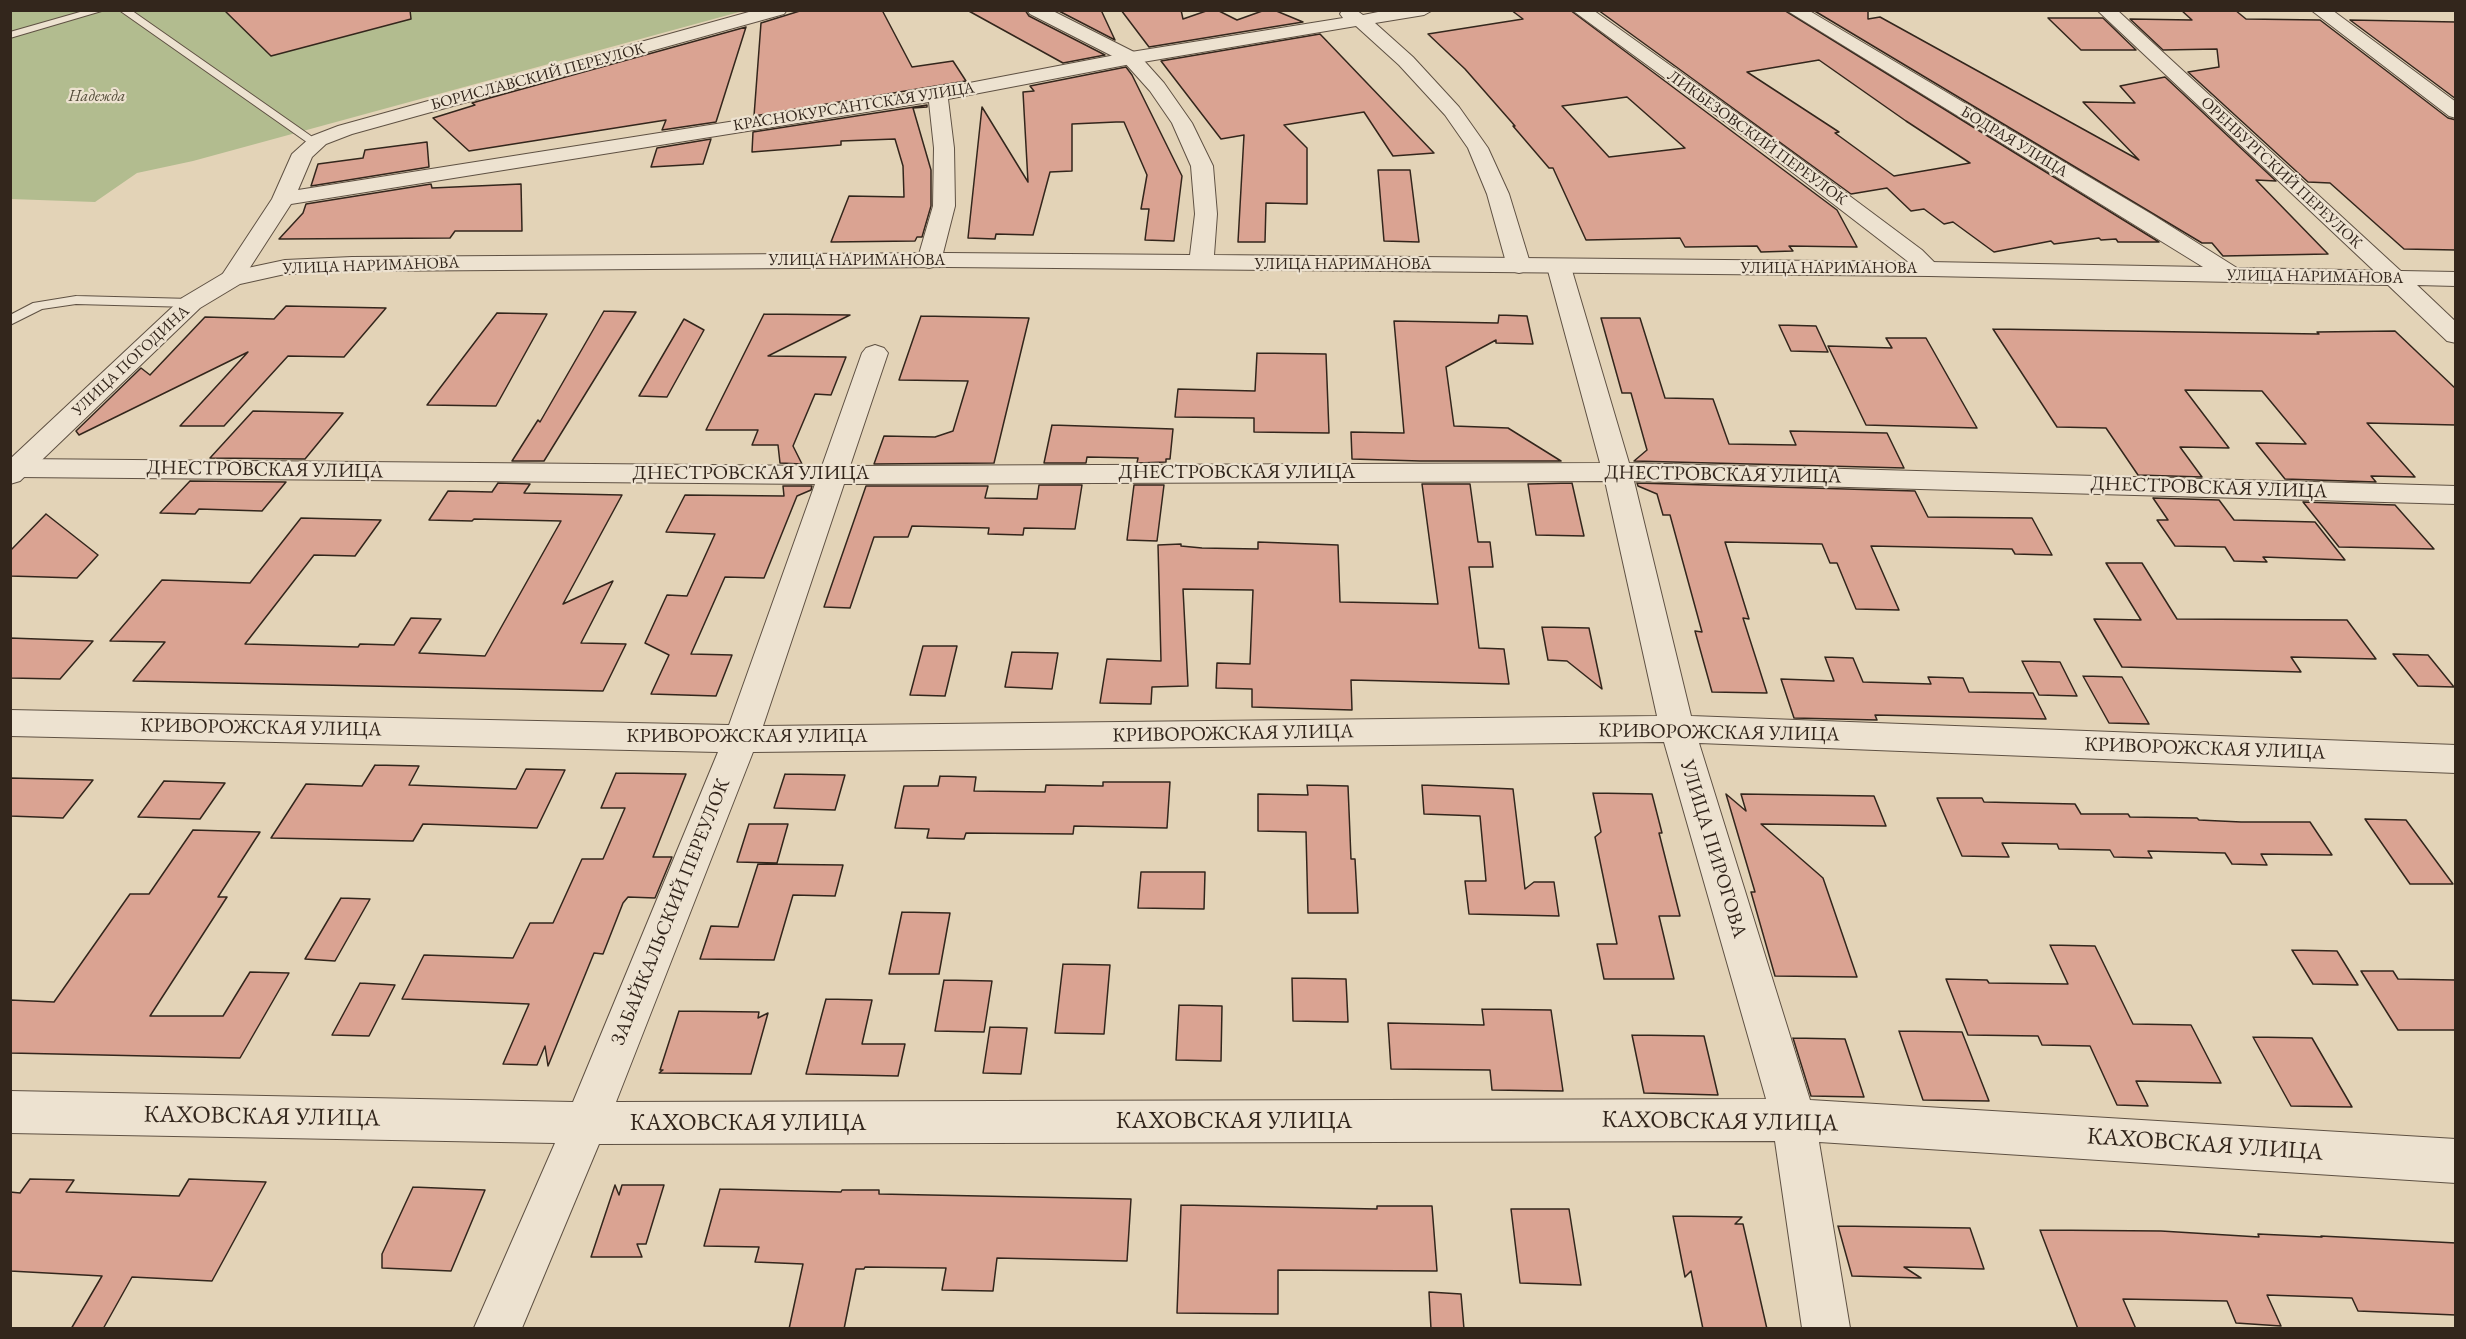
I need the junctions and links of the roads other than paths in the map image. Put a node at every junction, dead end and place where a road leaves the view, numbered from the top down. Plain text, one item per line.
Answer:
1 (100, 10) edge
2 (124, 10) edge
3 (778, 10) edge
4 (1036, 10) edge
5 (1342, 10) edge
6 (1424, 10) edge
7 (1581, 10) edge
8 (1795, 10) edge
9 (2106, 10) edge
10 (2320, 10) edge
11 (1361, 21) junction
12 (10, 35) edge
13 (1131, 58) junction
14 (938, 95) junction
15 (2456, 112) edge
16 (309, 148) junction
17 (283, 199) junction
18 (929, 261) junction
19 (1201, 263) junction
20 (1519, 266) junction
21 (1559, 267) junction
22 (1929, 269) junction
23 (2232, 275) junction
24 (232, 278) junction
25 (2396, 279) junction
26 (2456, 279) edge
27 (191, 303) junction
28 (10, 321) edge
29 (2456, 336) edge
30 (875, 353) dead end
31 (14, 472) edge
32 (1617, 472) junction
33 (833, 475) junction
34 (2456, 495) edge
35 (10, 723) edge
36 (1677, 729) junction
37 (741, 739) junction
38 (2456, 759) edge
39 (10, 1112) edge
40 (1794, 1120) junction
41 (586, 1123) junction
42 (2456, 1161) edge
43 (498, 1329) edge
44 (1826, 1329) edge

1 - 12 lane
2 - 16 lane
3 - 16 street, БОРИСЛАВСКИЙ ПЕРЕУЛОК
4 - 13 street
5 - 11 street
6 - 11 street, КРАСНОКУРСАНТСКАЯ УЛИЦА
7 - 22 street, ЛИКБЕЗОВСКИЙ ПЕРЕУЛОК
8 - 23 street, БОДРАЯ УЛИЦА
9 - 25 street, ОРЕНБУРГСКИЙ ПЕРЕУЛОК
10 - 15 street
11 - 13 street, КРАСНОКУРСАНТСКАЯ УЛИЦА
11 - 20 street
13 - 14 street, КРАСНОКУРСАНТСКАЯ УЛИЦА
13 - 19 street
14 - 17 street, КРАСНОКУРСАНТСКАЯ УЛИЦА
14 - 18 street
16 - 17 street, УЛИЦА ПОГОДИНА
17 - 24 street, УЛИЦА ПОГОДИНА
18 - 19 street, УЛИЦА НАРИМАНОВА
18 - 24 street, УЛИЦА НАРИМАНОВА
19 - 20 street, УЛИЦА НАРИМАНОВА
20 - 21 street, УЛИЦА НАРИМАНОВА
21 - 22 street, УЛИЦА НАРИМАНОВА
21 - 32 street, УЛИЦА ПИРОГОВА
22 - 23 street, УЛИЦА НАРИМАНОВА
23 - 25 street, УЛИЦА НАРИМАНОВА
24 - 27 street, УЛИЦА ПОГОДИНА
25 - 26 street, УЛИЦА НАРИМАНОВА
25 - 29 street, ОРЕНБУРГСКИЙ ПЕРЕУЛОК
27 - 28 lane
27 - 31 street, УЛИЦА ПОГОДИНА
30 - 33 street, ЗАБАЙКАЛЬСКИЙ ПЕРЕУЛОК
31 - 33 street, ДНЕСТРОВСКАЯ УЛИЦА
32 - 33 street, ДНЕСТРОВСКАЯ УЛИЦА
32 - 34 street, ДНЕСТРОВСКАЯ УЛИЦА
32 - 36 street, УЛИЦА ПИРОГОВА
33 - 37 street, ЗАБАЙКАЛЬСКИЙ ПЕРЕУЛОК
35 - 37 street, КРИВОРОЖСКАЯ УЛИЦА
36 - 37 street, КРИВОРОЖСКАЯ УЛИЦА
36 - 38 street, КРИВОРОЖСКАЯ УЛИЦА
36 - 40 street, УЛИЦА ПИРОГОВА
37 - 41 street, ЗАБАЙКАЛЬСКИЙ ПЕРЕУЛОК
39 - 41 street, КАХОВСКАЯ УЛИЦА
40 - 41 street, КАХОВСКАЯ УЛИЦА
40 - 42 street, КАХОВСКАЯ УЛИЦА
40 - 44 street, УЛИЦА ПИРОГОВА
41 - 43 street, ЗАБАЙКАЛЬСКИЙ ПЕРЕУЛОК

